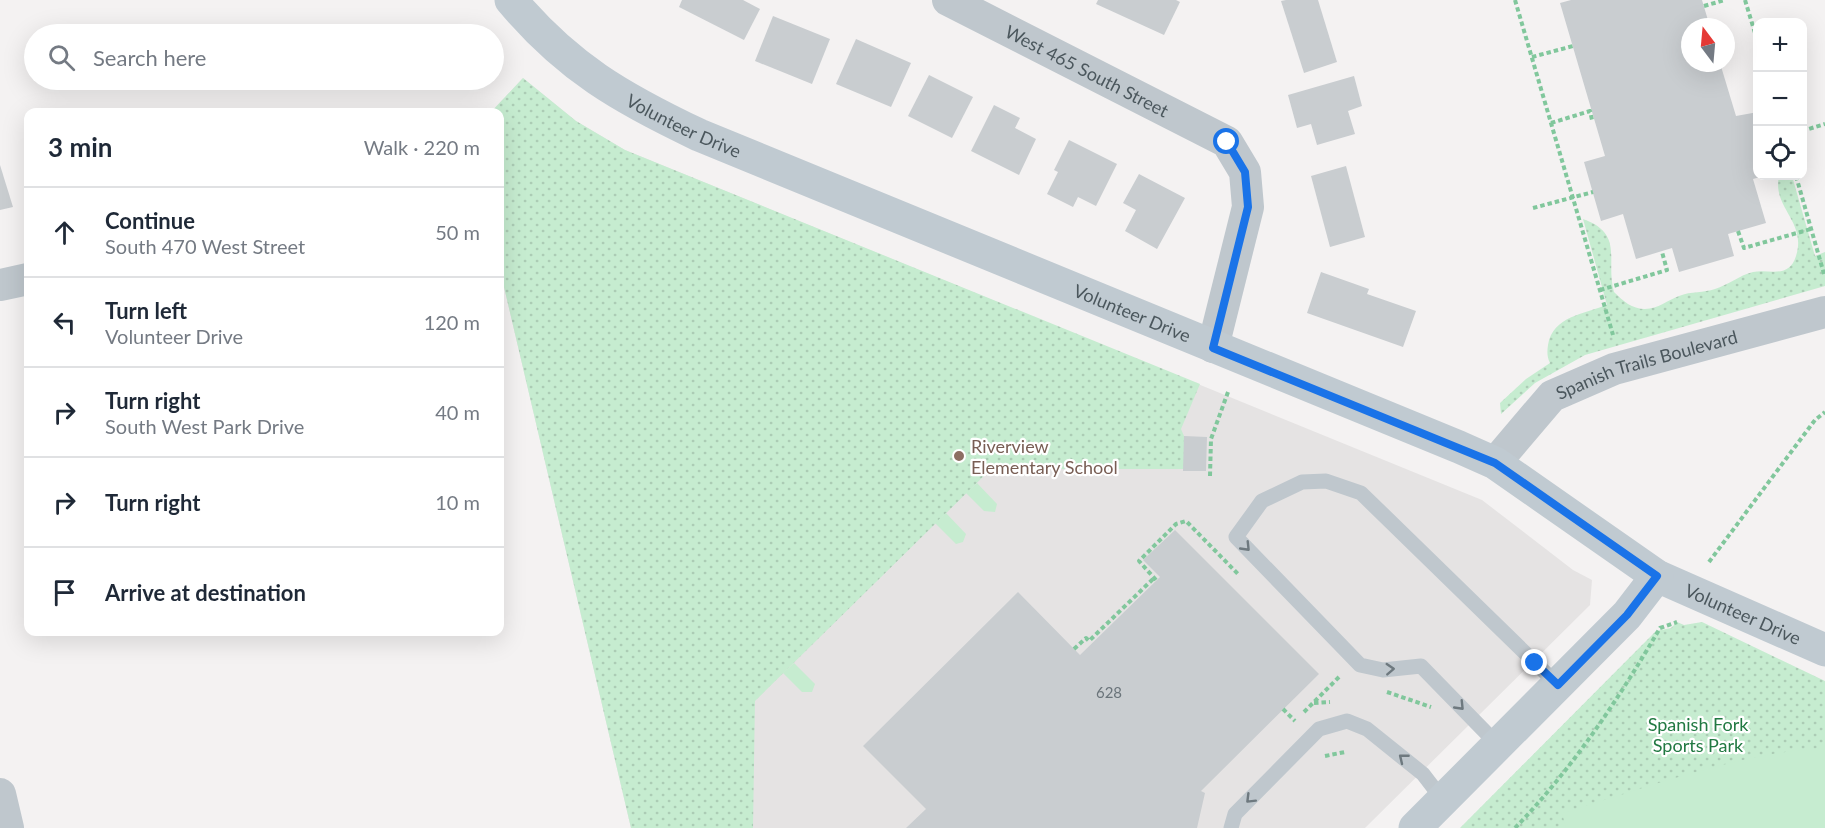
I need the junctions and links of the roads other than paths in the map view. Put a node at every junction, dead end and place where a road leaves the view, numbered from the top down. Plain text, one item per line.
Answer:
1 (511, 0) edge
2 (948, 0) edge
3 (24, 280) edge
4 (0, 285) edge
5 (1825, 312) edge
6 (1213, 348) junction
7 (1495, 463) junction
8 (1657, 576) junction
9 (1825, 650) edge
10 (1558, 685) junction
11 (1499, 746) junction
12 (0, 794) edge
13 (1443, 800) junction
14 (8, 828) edge
15 (1232, 828) edge
16 (1415, 828) edge

1 - 6 street, Volunteer Drive
2 - 6 street, West 465 South Street
3 - 4 street
5 - 7 street, Spanish Trails Boulevard
6 - 7 street, Volunteer Drive
7 - 8 street, Volunteer Drive
8 - 9 street, Volunteer Drive
8 - 10 street
10 - 11 street
10 -> 11 lane
11 - 13 street
12 - 14 street
13 -> 15 lane
13 - 16 street

